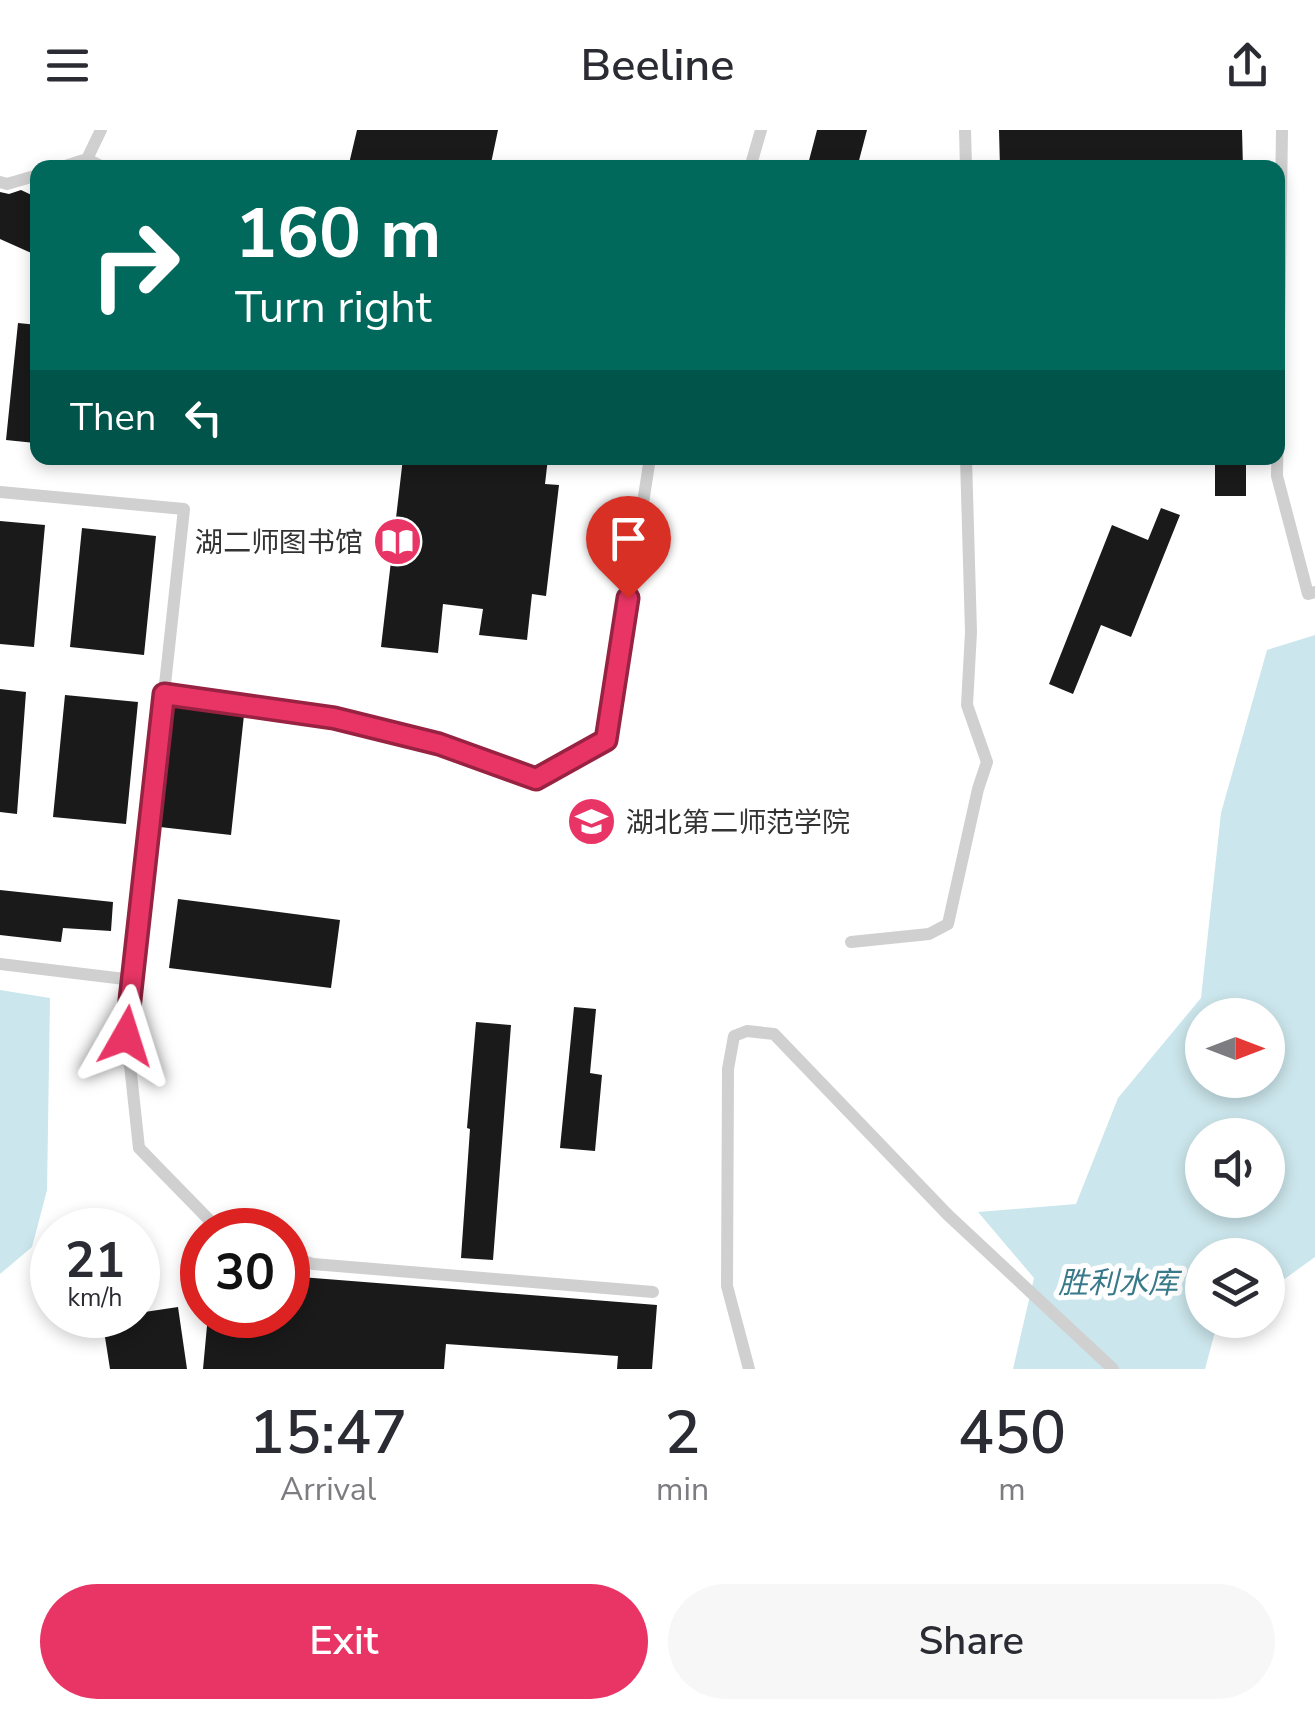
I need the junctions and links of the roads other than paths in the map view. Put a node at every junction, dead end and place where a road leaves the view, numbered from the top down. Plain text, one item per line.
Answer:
1 (102, 130) edge
2 (761, 130) edge
3 (966, 130) edge
4 (1282, 130) edge
5 (87, 158) junction
6 (81, 160) edge
7 (91, 160) edge
8 (752, 160) edge
9 (966, 160) edge
10 (1282, 160) edge
11 (30, 177) edge
12 (0, 182) edge
13 (649, 465) edge
14 (966, 465) edge
15 (1277, 465) edge
16 (0, 492) edge
17 (1315, 592) edge
18 (164, 694) junction
19 (850, 942) dead end
20 (0, 964) edge
21 (133, 980) junction
22 (198, 1208) edge
23 (310, 1263) edge
24 (652, 1292) dead end
25 (749, 1369) edge
26 (1113, 1369) edge

1 - 5 street
2 - 8 street
3 - 9 street
4 - 10 street
5 - 6 street
5 - 7 street
11 - 12 street
13 - 18 street
14 - 19 street
15 - 17 street
16 - 18 street
18 - 21 street
20 - 21 street
21 - 22 street
23 - 24 street
25 - 26 street

